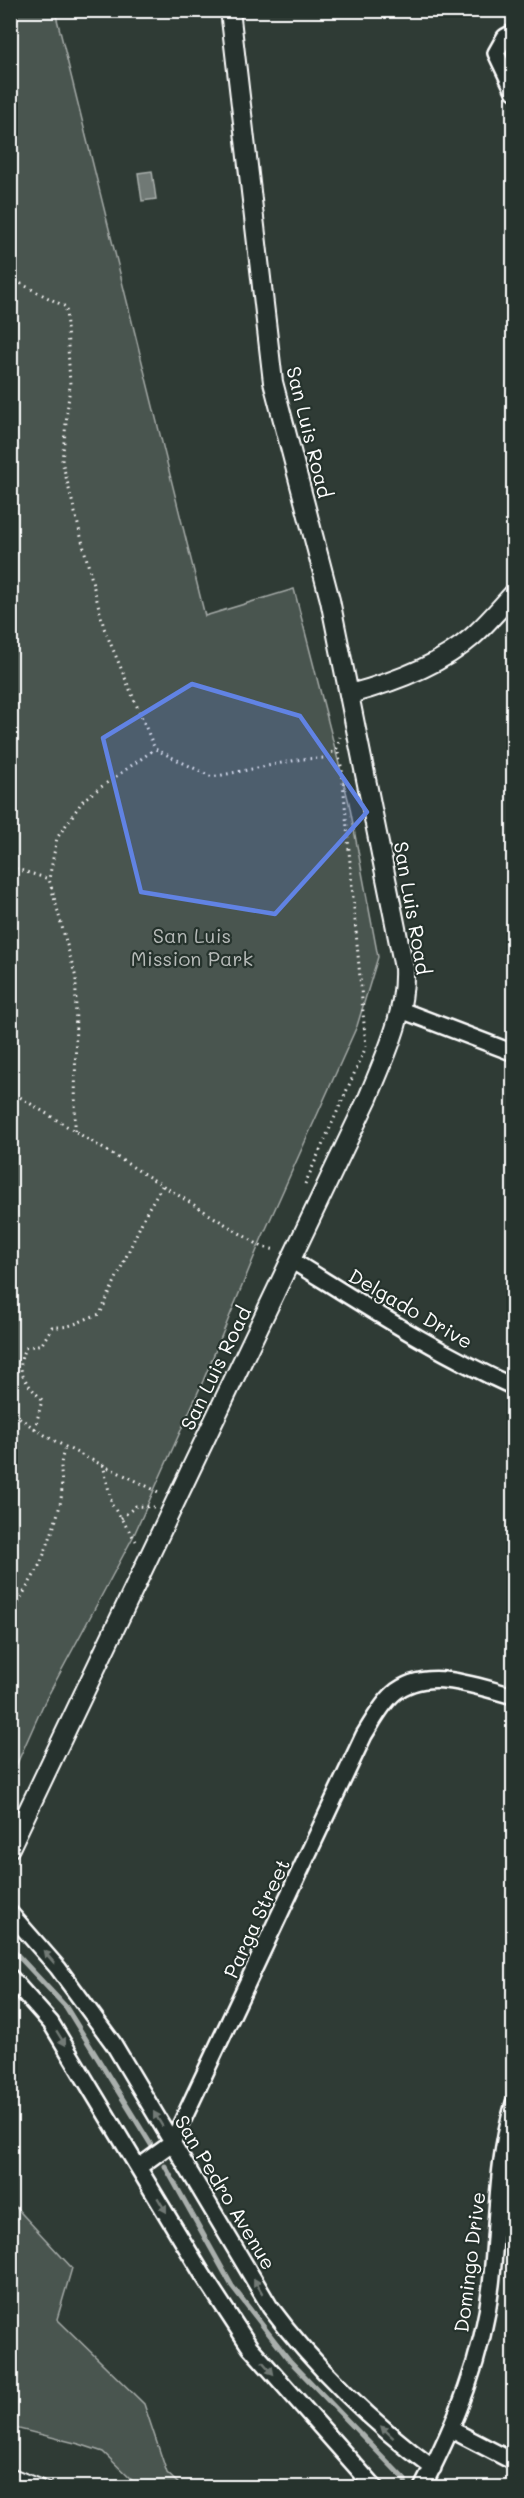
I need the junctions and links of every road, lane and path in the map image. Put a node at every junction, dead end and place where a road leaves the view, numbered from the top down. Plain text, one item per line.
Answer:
1 (230, 10) edge
2 (513, 32) edge
3 (513, 91) edge
4 (10, 278) edge
5 (513, 593) edge
6 (350, 694) junction
7 (342, 726) dead end
8 (337, 748) junction
9 (155, 749) junction
10 (10, 867) edge
11 (49, 879) junction
12 (401, 1010) junction
13 (513, 1053) edge
14 (10, 1091) edge
15 (75, 1131) junction
16 (305, 1184) dead end
17 (162, 1186) junction
18 (279, 1244) dead end
19 (291, 1260) junction
20 (513, 1387) edge
21 (10, 1410) edge
22 (35, 1429) junction
23 (65, 1448) junction
24 (103, 1464) junction
25 (156, 1507) junction
26 (152, 1516) dead end
27 (121, 1518) junction
28 (143, 1535) dead end
29 (10, 1619) edge
30 (513, 1696) edge
31 (10, 1848) edge
32 (10, 1913) edge
33 (10, 1977) edge
34 (513, 2103) edge
35 (172, 2143) junction
36 (139, 2167) junction
37 (498, 2207) junction
38 (513, 2210) edge
39 (452, 2430) junction
40 (513, 2462) edge
41 (432, 2468) junction
42 (10, 2472) edge
43 (49, 2487) edge
44 (375, 2487) edge
45 (422, 2487) edge

1 - 6 street, San Luis Road
2 - 3 street
4 - 9 path
5 - 6 street
6 - 12 street, San Luis Road
7 - 8 path
8 - 9 path
8 - 16 path
9 - 11 path
10 - 11 path
11 - 15 path
12 - 13 street
12 - 19 street, San Luis Road
14 - 15 path
15 - 17 path
17 - 18 path
17 - 22 path
19 - 20 street, Delgado Drive
19 - 31 street, San Luis Road
21 - 22 path
22 - 23 path
23 - 24 path
23 - 29 path
24 - 25 path
24 - 27 path
25 - 26 path
25 - 27 path
27 - 28 path
30 - 35 street, Parga Street
35 -> 32 street, San Pedro Avenue
33 -> 36 street
34 - 37 street, Domingo Drive
35 - 36 street, Parga Street
41 -> 35 street, San Pedro Avenue
36 -> 44 street
37 - 38 street
37 - 39 street, Domingo Drive
39 - 40 street
39 - 41 street, Domingo Drive
41 - 45 street, Domingo Drive
42 - 43 lane

